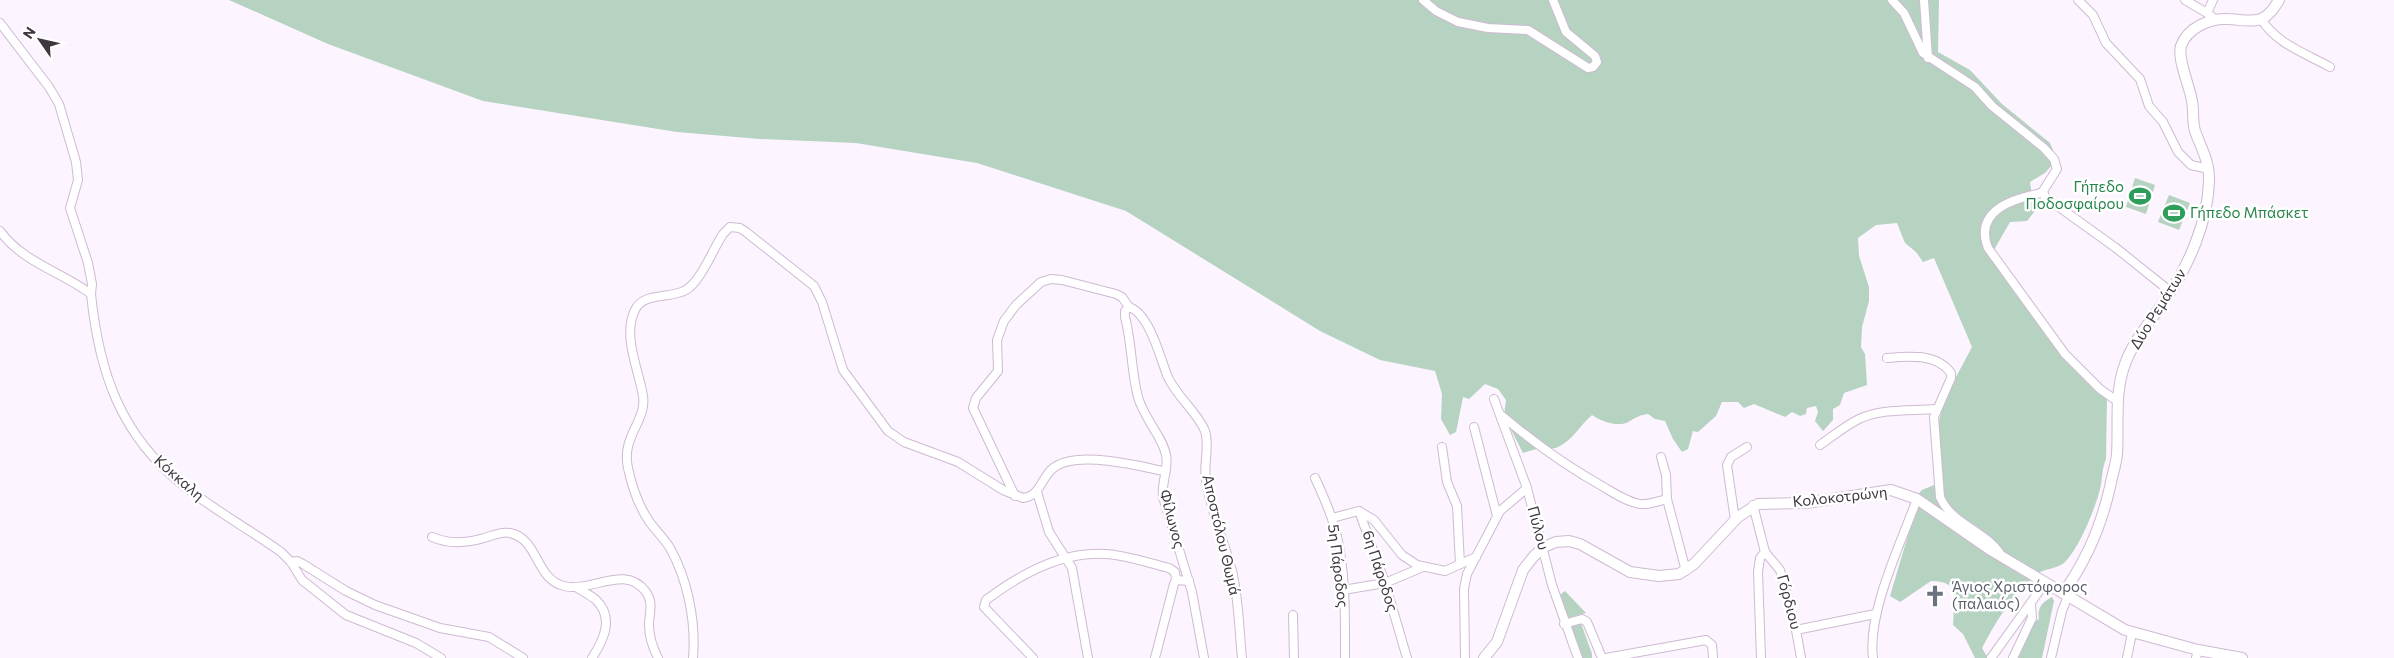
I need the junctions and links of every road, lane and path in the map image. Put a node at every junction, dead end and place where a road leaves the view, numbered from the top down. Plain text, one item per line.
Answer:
1 (1423, 0) edge
2 (1554, 0) edge
3 (1892, 0) edge
4 (1924, 0) edge
5 (2078, 0) edge
6 (2185, 0) edge
7 (2213, 0) edge
8 (2279, 0) edge
9 (2207, 12) junction
10 (2261, 19) junction
11 (2216, 20) junction
12 (0, 23) edge
13 (1928, 58) junction
14 (2330, 67) dead end
15 (2209, 169) junction
16 (2042, 193) junction
17 (0, 231) edge
18 (2171, 292) junction
19 (91, 294) junction
20 (1133, 309) junction
21 (1887, 358) dead end
22 (1494, 399) dead end
23 (2117, 401) junction
24 (1936, 409) junction
25 (1501, 415) junction
26 (1474, 427) dead end
27 (1820, 445) dead end
28 (1442, 447) dead end
29 (1747, 448) dead end
30 (1661, 457) dead end
31 (1164, 471) junction
32 (1316, 478) dead end
33 (1527, 488) junction
34 (1037, 492) junction
35 (1015, 496) junction
36 (1667, 499) junction
37 (1916, 499) junction
38 (1753, 505) junction
39 (1358, 511) junction
40 (1497, 516) junction
41 (1332, 518) junction
42 (1735, 520) junction
43 (432, 537) dead end
44 (1544, 548) junction
45 (1765, 552) junction
46 (2002, 556) junction
47 (1065, 557) junction
48 (1476, 557) junction
49 (291, 562) junction
50 (1460, 564) junction
51 (1423, 567) junction
52 (1686, 571) junction
53 (1176, 580) junction
54 (1189, 581) junction
55 (1385, 583) junction
56 (2045, 583) junction
57 (576, 587) junction
58 (1343, 590) junction
59 (2065, 594) junction
60 (2031, 603) junction
61 (1875, 614) junction
62 (1293, 615) dead end
63 (1564, 624) junction
64 (1796, 630) junction
65 (2132, 633) junction
66 (2197, 654) edge
67 (441, 658) edge
68 (522, 658) edge
69 (592, 658) edge
70 (658, 658) edge
71 (693, 658) edge
72 (1033, 658) edge
73 (1088, 658) edge
74 (1155, 658) edge
75 (1204, 658) edge
76 (1242, 658) edge
77 (1294, 658) edge
78 (1345, 658) edge
79 (1407, 658) edge
80 (1465, 658) edge
81 (1484, 658) edge
82 (1578, 658) edge
83 (1604, 658) edge
84 (1713, 658) edge
85 (1761, 658) edge
86 (1802, 658) edge
87 (1873, 658) edge
88 (1991, 658) edge
89 (2013, 658) edge
90 (2050, 658) edge
91 (2127, 658) edge
92 (2242, 658) edge

1 - 2 street
3 - 13 street
4 - 13 street
5 - 15 street
6 - 9 street
7 - 9 street
8 - 10 street
9 - 11 street
10 - 11 street, Δύο Ρεμάτων
10 - 14 street
11 - 15 street, Δύο Ρεμάτων
12 - 19 street, Κόκκαλη
13 - 16 street
15 - 18 street, Δύο Ρεμάτων
16 - 18 street
16 - 23 street
17 - 19 street
18 - 23 street, Δύο Ρεμάτων
19 - 49 street, Κόκκαλη
20 - 31 street, Φίλωνος
20 - 35 street, Αποστόλου Θωμά
20 - 76 street, Αποστόλου Θωμά
21 - 24 street
22 - 25 street, Πύλου
23 - 59 street, Δύο Ρεμάτων
24 - 27 street
24 - 46 street
25 - 33 street, Πύλου
25 - 36 street
26 - 40 street
28 - 50 street
29 - 42 street
30 - 36 street
31 - 34 street
31 - 54 street, Φίλωνος
32 - 41 street, 5η Πάροδος
33 - 40 street
33 - 44 street, Πύλου
34 - 35 street
34 - 47 street
35 - 71 street
36 - 52 street
37 - 38 street, Κολοκοτρώνη
37 - 46 street, Κολοκοτρώνη
37 - 61 street
38 - 42 street
38 - 45 street, Γόρδιου
39 - 41 street, 6η Πάροδος
39 - 51 street
39 - 55 street, 6η Πάροδος
40 - 48 street
41 - 58 street, 5η Πάροδος
42 - 52 street
43 - 57 street
44 - 52 street
44 - 63 street, Πύλου
44 - 81 street
45 - 64 street, Γόρδιου
45 - 85 street, Γόρδιου
46 - 56 street, Κολοκοτρώνη
47 - 53 street
47 - 72 street
47 - 73 street
48 - 50 street
48 - 80 street
49 - 67 street, Κόκκαλη
49 - 68 street
50 - 51 street
51 - 55 street
53 - 54 street
53 - 74 street
54 - 75 street, Φίλωνος
55 - 58 street
55 - 79 street, 6η Πάροδος
56 - 59 street, Κολοκοτρώνη
56 - 60 street
57 - 69 street
57 - 70 street
58 - 78 street, 5η Πάροδος
59 - 65 street, Κολοκοτρώνη
59 - 90 street
60 - 88 street
60 - 89 street
61 - 64 street
61 - 87 street
62 - 77 street
63 - 82 street, Πύλου
63 - 83 street
64 - 86 street, Γόρδιου
65 - 66 street, Κολοκοτρώνη
65 - 91 street
66 - 92 street, Κολοκοτρώνη
83 - 84 street

